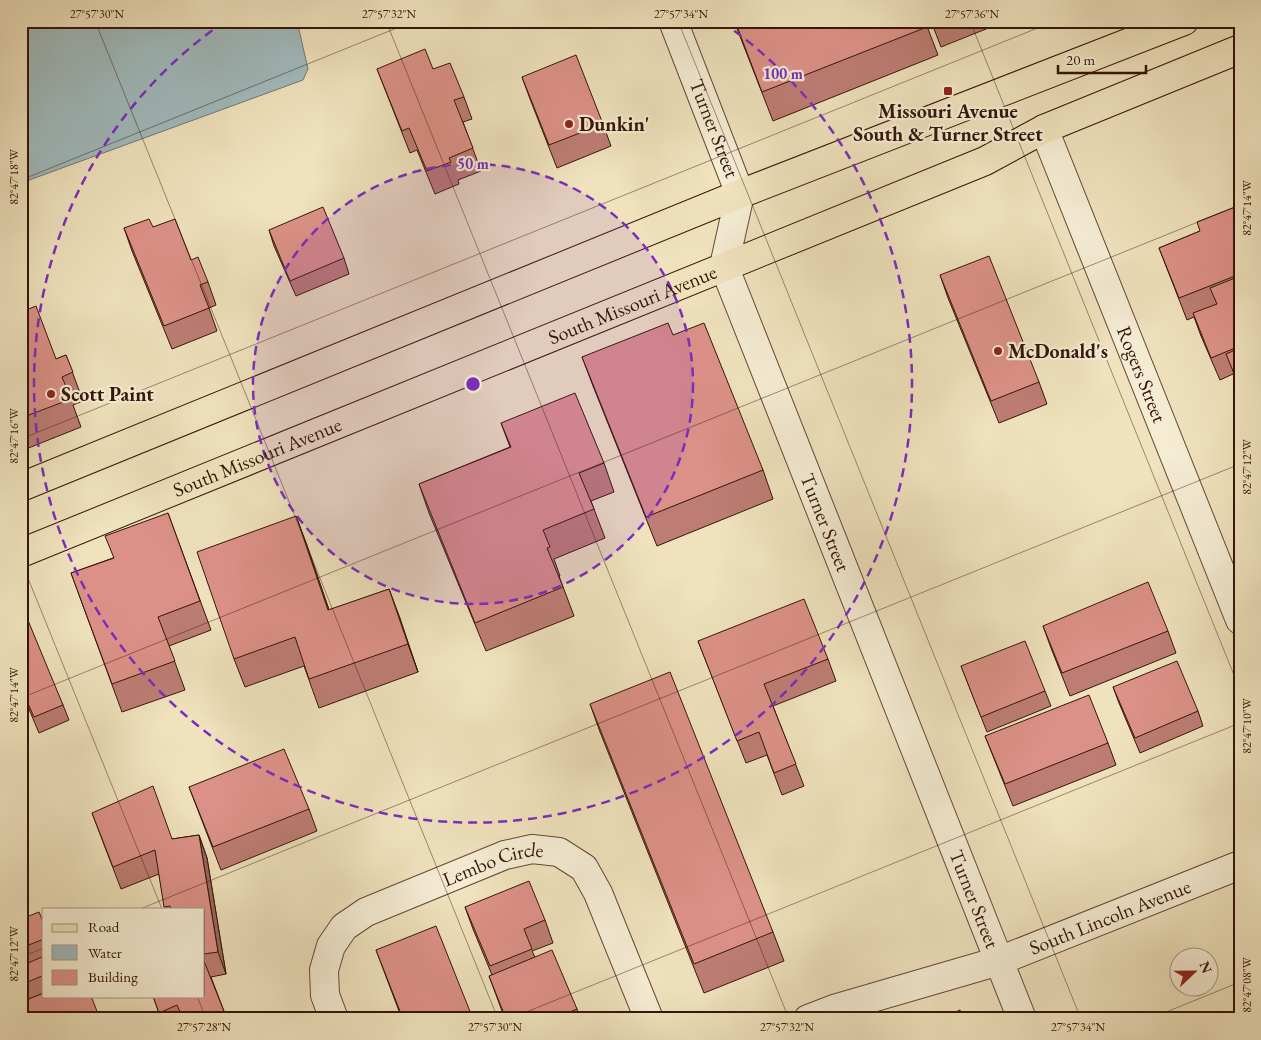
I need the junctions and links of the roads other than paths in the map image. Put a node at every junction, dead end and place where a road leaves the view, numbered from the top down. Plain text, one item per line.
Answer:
1 (673, 21) edge
2 (1182, 22) edge
3 (1239, 50) edge
4 (1044, 130) junction
5 (740, 194) junction
6 (724, 266) junction
7 (21, 486) edge
8 (21, 553) edge
9 (1240, 620) edge
10 (1240, 865) edge
11 (998, 961) junction
12 (334, 1019) edge
13 (649, 1019) edge
14 (808, 1019) edge
15 (1022, 1019) edge

1 - 5 street, Turner Street
2 - 5 main road
3 - 4 main road, South Missouri Avenue
4 - 6 main road, South Missouri Avenue
4 - 9 street, Rogers Street
5 - 6 street, Turner Street
5 - 7 main road
6 - 8 main road, South Missouri Avenue
6 - 11 street, Turner Street
10 - 11 street, South Lincoln Avenue
11 - 14 street, South Lincoln Avenue
11 - 15 street, Turner Street
12 - 13 street, Lembo Circle

